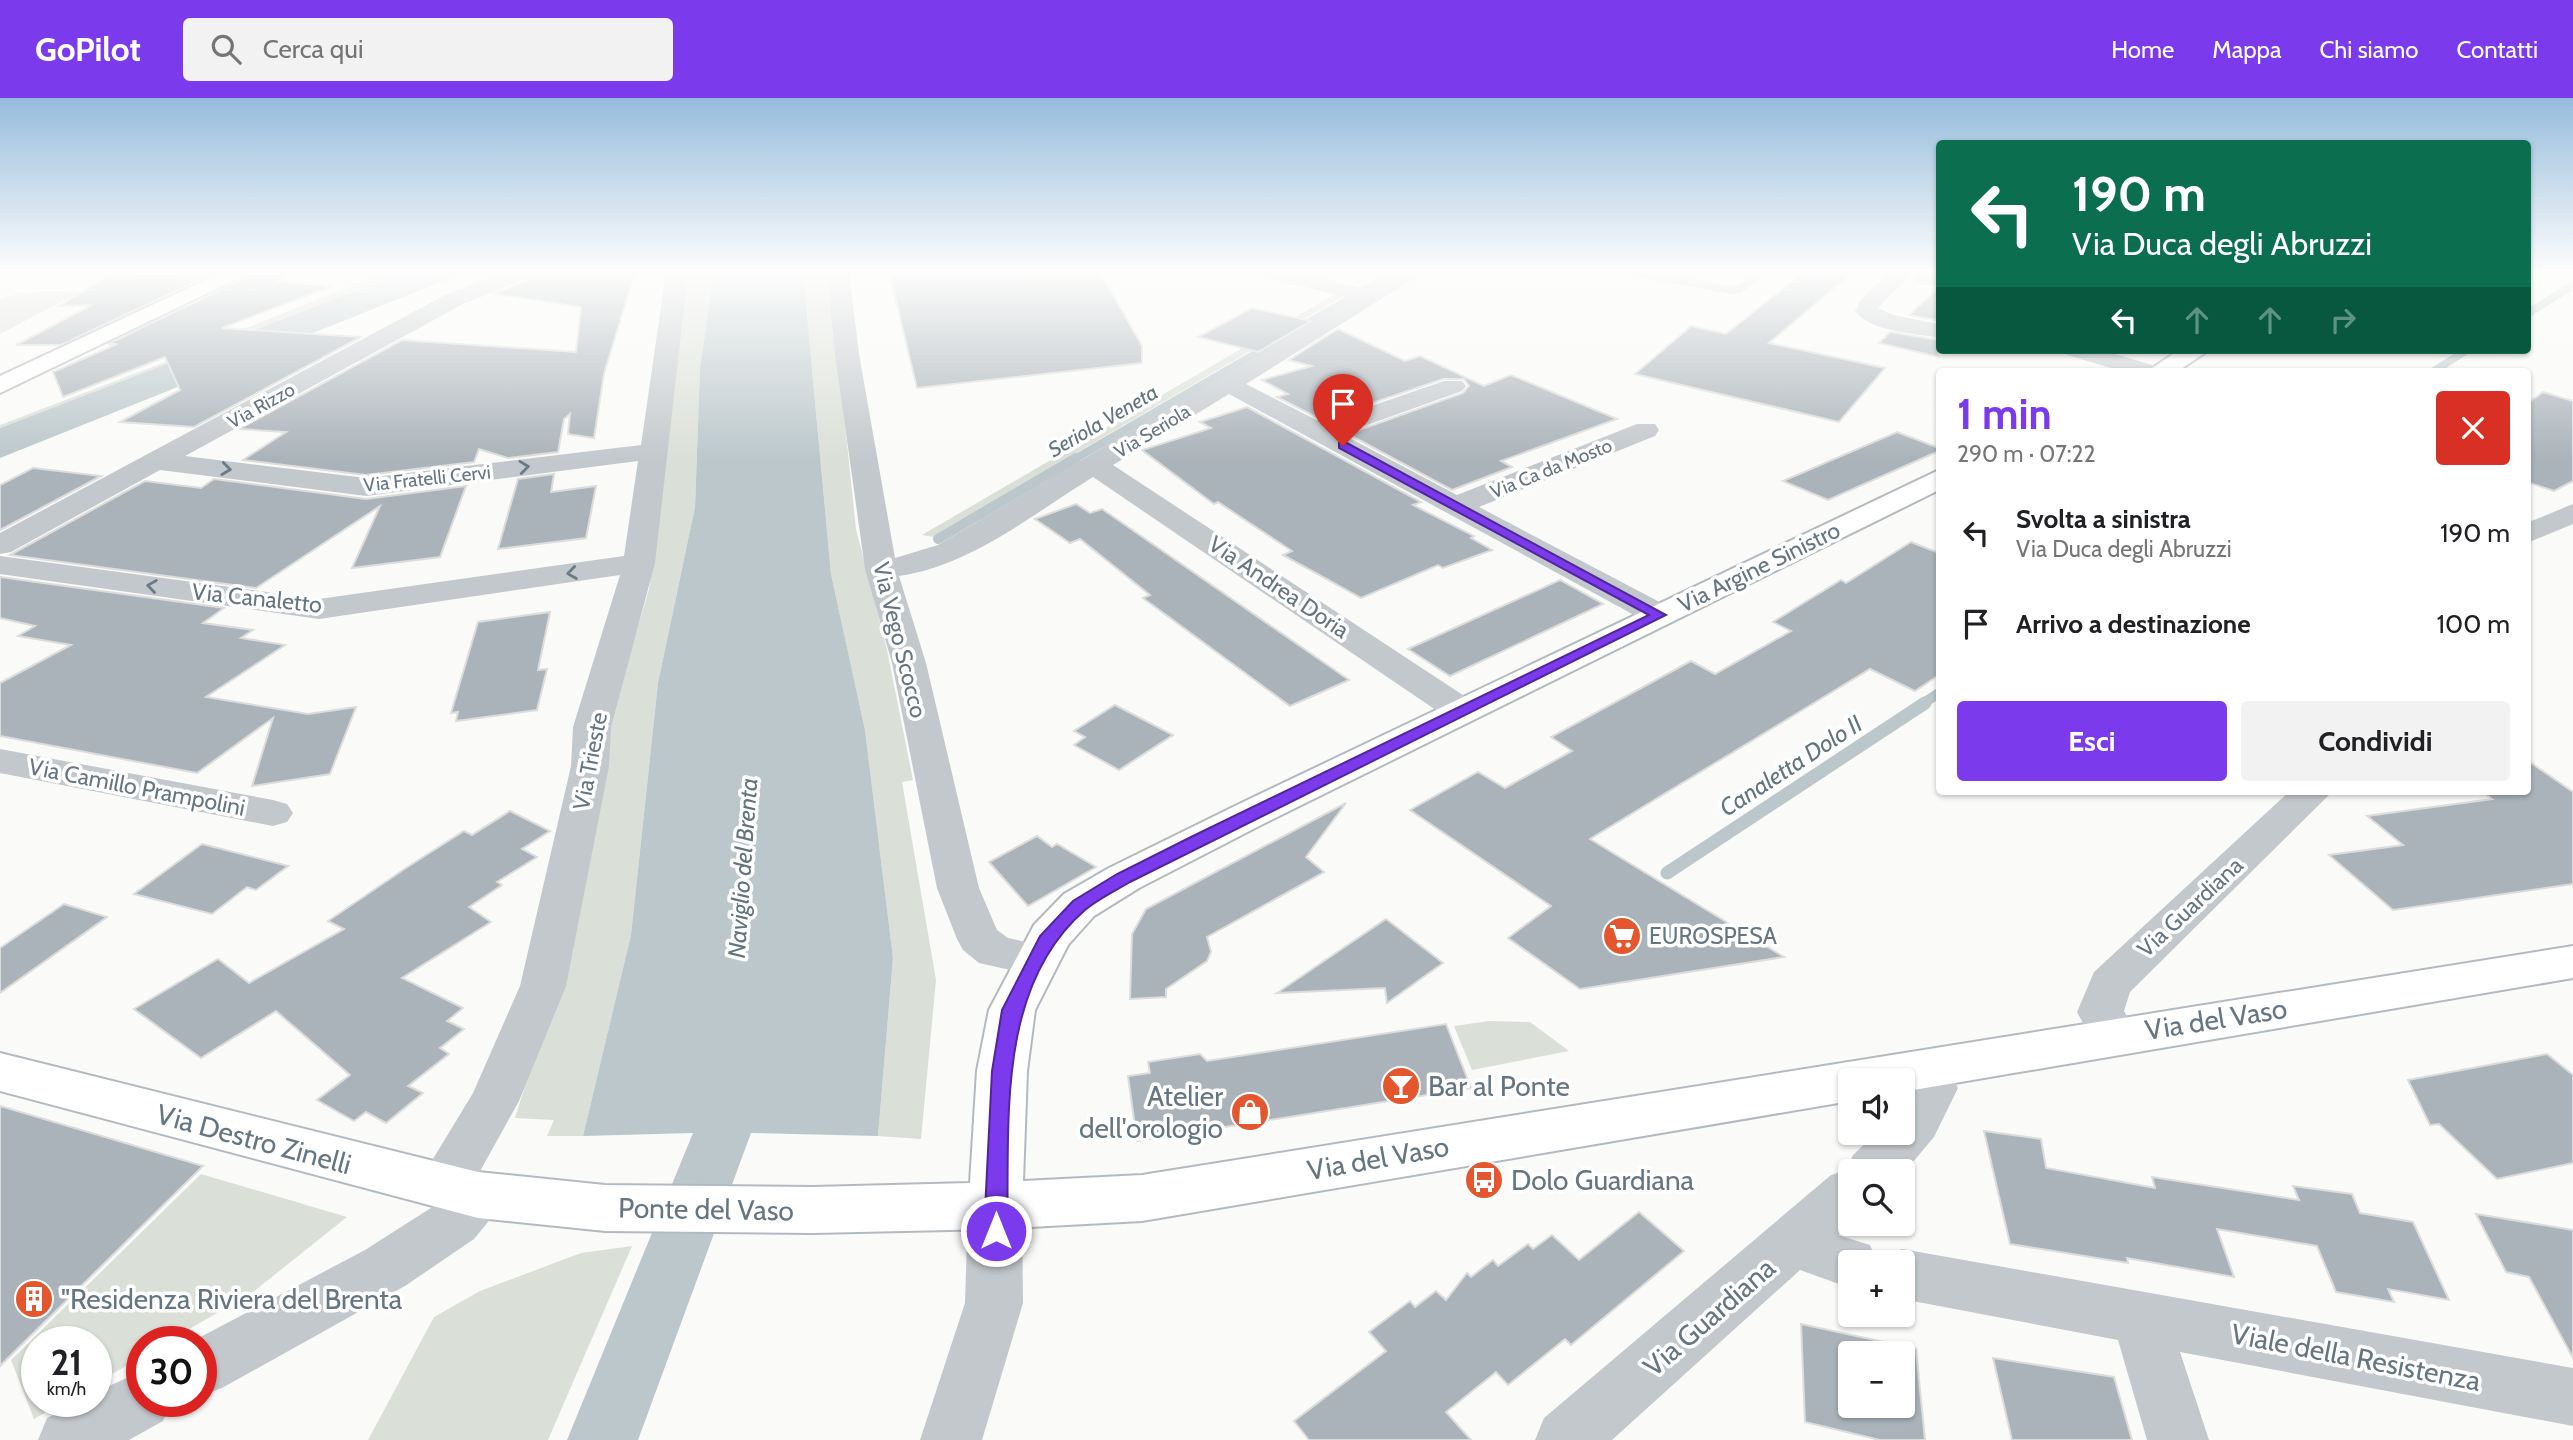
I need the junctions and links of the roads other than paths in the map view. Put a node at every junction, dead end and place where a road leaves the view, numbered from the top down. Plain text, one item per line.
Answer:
1 (109, 335) edge
2 (390, 335) edge
3 (669, 335) edge
4 (845, 335) edge
5 (1307, 335) edge
6 (2088, 354) edge
7 (2190, 354) edge
8 (2137, 368) edge
9 (2165, 368) edge
10 (1228, 384) junction
11 (0, 385) edge
12 (1453, 386) dead end
13 (1646, 430) dead end
14 (1320, 433) junction
15 (655, 451) junction
16 (158, 461) junction
17 (1095, 466) junction
18 (1936, 480) edge
19 (1455, 506) junction
20 (2573, 513) edge
21 (2531, 532) edge
22 (0, 545) edge
23 (639, 563) junction
24 (0, 565) edge
25 (881, 569) junction
26 (1659, 615) junction
27 (1462, 711) junction
28 (0, 761) edge
29 (2309, 795) edge
30 (273, 813) dead end
31 (1037, 960) junction
32 (2573, 962) edge
33 (2114, 1036) junction
34 (1923, 1070) junction
35 (1915, 1071) edge
36 (0, 1072) edge
37 (1838, 1083) edge
38 (1884, 1159) edge
39 (477, 1193) junction
40 (1838, 1202) edge
41 (995, 1206) junction
42 (904, 1207) joint
43 (1799, 1238) junction
44 (1838, 1259) edge
45 (1915, 1276) edge
46 (2140, 1317) junction
47 (217, 1359) edge
48 (2573, 1397) edge
49 (126, 1410) edge
50 (69, 1440) edge
51 (951, 1440) edge
52 (1566, 1440) edge
53 (2178, 1440) edge

1 - 11 main road
2 - 16 street, Via Rizzo
3 - 15 street, Via Trieste
4 - 25 street, Via Vego Scocco
5 - 10 street, Via Seriola
6 - 8 street
7 - 9 main road
10 - 14 street
10 - 17 street, Via Seriola
12 - 14 street
13 - 19 street, Via Ca da Mosto
14 - 19 street
16 -> 15 street, Via Fratelli Cervi
15 - 23 street, Via Trieste
16 - 22 street, Via Rizzo
17 - 25 street, Via Seriola
17 - 27 street, Via Andrea Doria
18 - 26 main road, Via Argine Sinistro
19 - 26 street
20 - 21 street
23 -> 24 street, Via Canaletto
23 - 39 street, Via Trieste
25 - 31 street, Via Vego Scocco
26 - 27 main road, Via Argine Sinistro
27 - 31 main road, Via Argine Sinistro
28 - 30 street, Via Camillo Prampolini
29 - 33 street, Via Guardiana
31 - 41 main road, Via Argine Sinistro
32 - 33 main road, Via del Vaso
33 - 34 main road, Via del Vaso
34 - 35 main road, Via del Vaso
34 - 38 street
36 - 39 main road, Via Destro Zinelli
37 - 41 main road, Via del Vaso
39 - 42 main road, Ponte del Vaso
39 - 47 street, Via Trieste
40 - 43 street, Via Guardiana
41 - 42 main road, Via del Vaso
41 - 51 street
43 - 44 street
43 - 52 street, Via Guardiana
45 - 46 street, Viale della Resistenza
46 - 48 street, Viale della Resistenza
46 - 53 street
49 - 50 street

